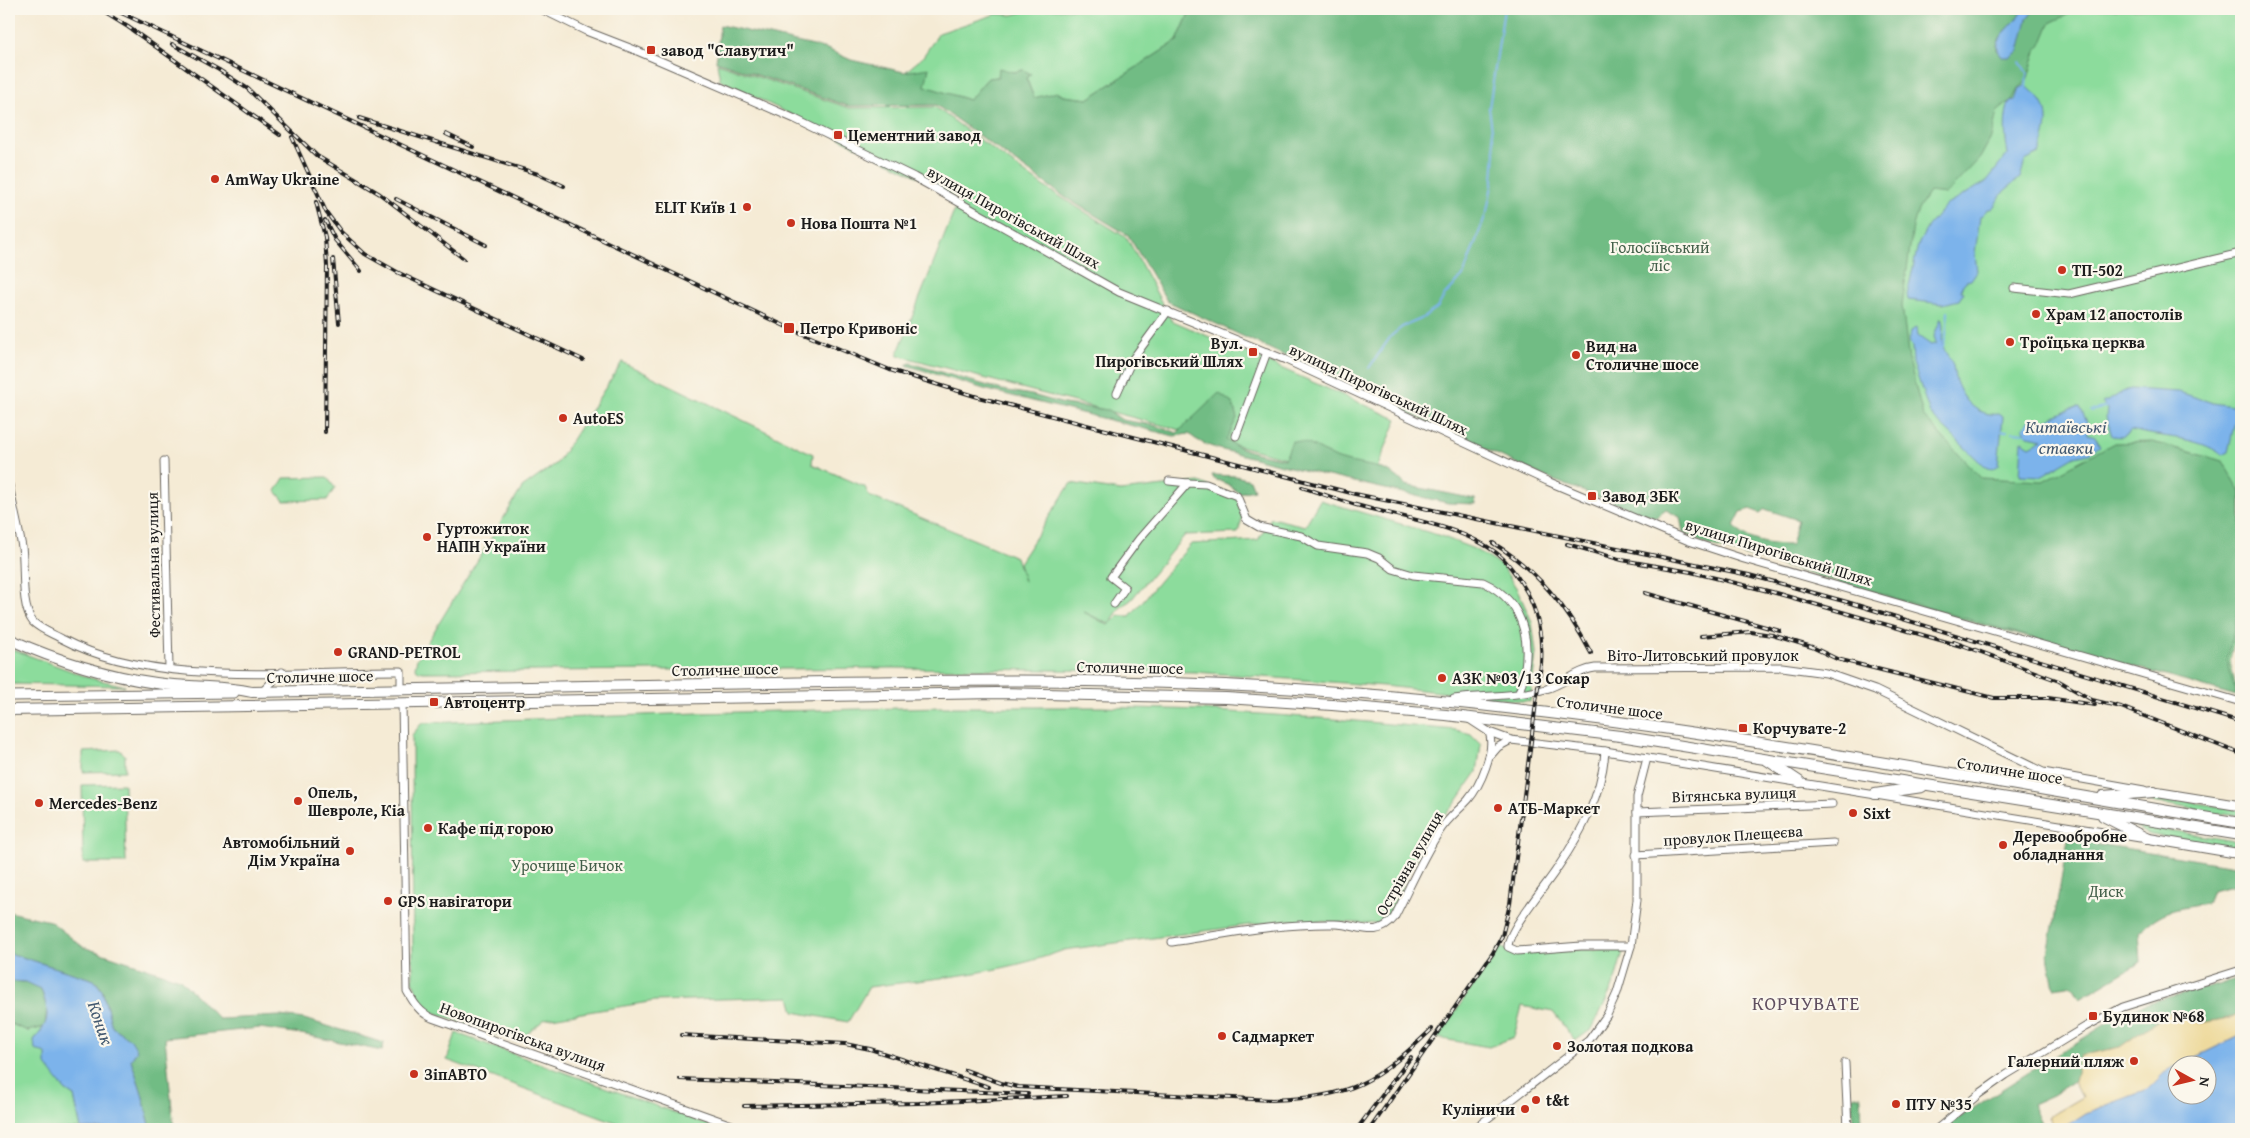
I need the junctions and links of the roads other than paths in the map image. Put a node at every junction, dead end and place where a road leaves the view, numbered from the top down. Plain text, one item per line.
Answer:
1 (541, 9) edge
2 (2241, 253) edge
3 (2014, 288) dead end
4 (1168, 311) junction
5 (1267, 352) junction
6 (1117, 393) dead end
7 (1236, 436) dead end
8 (164, 461) dead end
9 (1169, 481) dead end
10 (1188, 483) junction
11 (9, 485) edge
12 (1114, 604) dead end
13 (9, 639) edge
14 (169, 668) junction
15 (282, 672) junction
16 (401, 689) junction
17 (257, 692) junction
18 (1519, 693) junction
19 (9, 696) edge
20 (1443, 701) junction
21 (2241, 702) edge
22 (402, 703) junction
23 (9, 710) edge
24 (1467, 718) junction
25 (1489, 732) junction
26 (1511, 740) junction
27 (1605, 751) junction
28 (1489, 757) junction
29 (1647, 758) junction
30 (1764, 758) junction
31 (1800, 782) junction
32 (1933, 786) junction
33 (2154, 792) junction
34 (1875, 794) junction
35 (2081, 797) junction
36 (1832, 804) dead end
37 (2241, 806) edge
38 (2084, 809) junction
39 (1637, 812) junction
40 (2241, 823) edge
41 (2241, 835) edge
42 (2146, 838) junction
43 (1832, 843) dead end
44 (2241, 854) edge
45 (1636, 855) junction
46 (1172, 942) dead end
47 (1631, 946) junction
48 (2241, 970) edge
49 (1845, 1063) dead end
50 (743, 1129) edge
51 (1474, 1129) edge
52 (1848, 1129) edge
53 (1937, 1129) edge

1 - 4 street, вулиця Пирогівський Шлях
2 - 3 street
4 - 5 street, вулиця Пирогівський Шлях
4 - 6 street
5 - 7 street
5 - 21 street, вулиця Пирогівський Шлях
8 - 14 street, Фестивальна вулиця
9 - 10 street
10 - 12 street
10 - 18 street
11 - 14 street
13 - 17 highway
14 - 15 street
15 - 16 street
15 - 17 street
16 - 17 highway, Столичне шосе
16 - 20 highway, Столичне шосе
17 - 19 main road, Столичне шосе
18 - 20 street, Віто-Литовський провулок
18 - 33 street, Віто-Литовський провулок
20 - 35 highway, Столичне шосе
22 - 23 highway, Столичне шосе
22 - 24 highway, Столичне шосе
22 - 50 street, Новопирогівська вулиця
24 - 25 street
24 - 30 highway, Столичне шосе
25 - 26 street
25 - 28 street, Острівна вулиця
26 - 27 street
26 - 28 street, Острівна вулиця
27 - 29 street
27 - 47 street
28 - 46 street, Острівна вулиця
29 - 31 street
29 - 39 street
30 - 31 highway
30 - 32 highway, Столичне шосе
31 - 34 street
32 - 34 highway
32 - 38 highway, Столичне шосе
33 - 35 highway
33 - 37 main road
34 - 42 street
35 - 40 highway, Столичне шосе
36 - 39 street, Вітянська вулиця
38 - 41 highway, Столичне шосе
38 - 42 highway
39 - 45 street
42 - 44 main road
43 - 45 street, провулок Плещеєва
45 - 47 street
47 - 51 street
48 - 53 street
49 - 52 street

